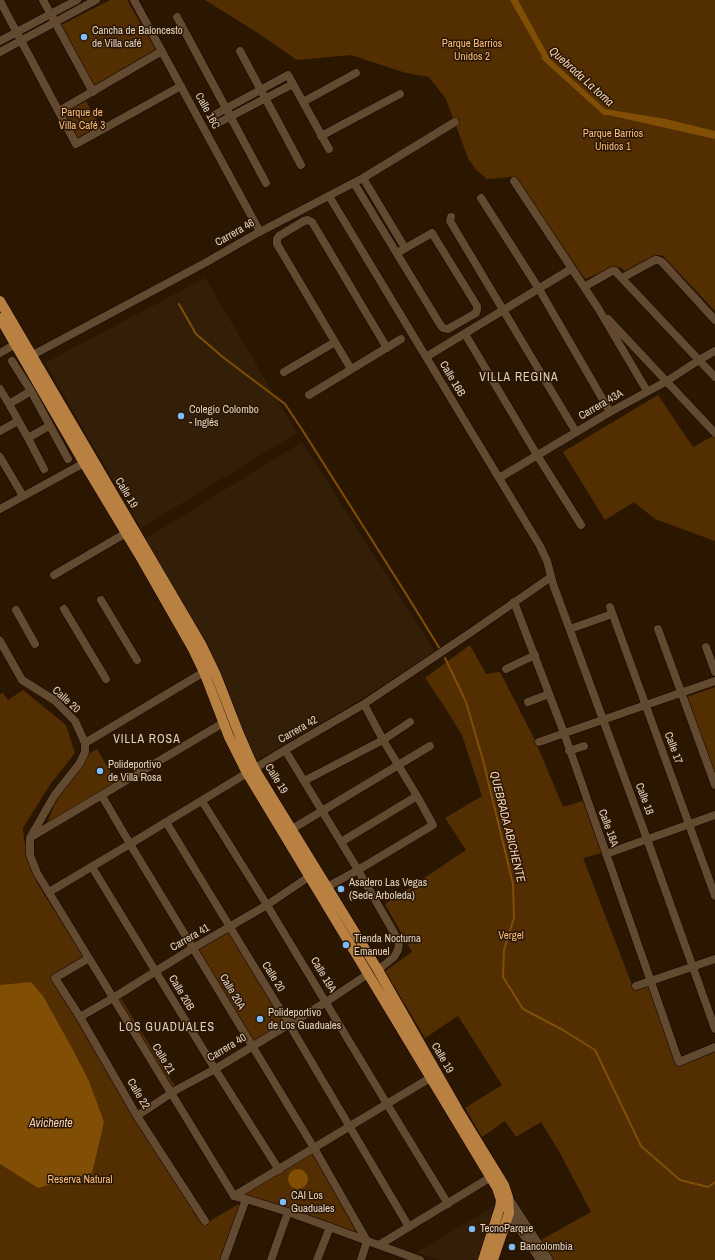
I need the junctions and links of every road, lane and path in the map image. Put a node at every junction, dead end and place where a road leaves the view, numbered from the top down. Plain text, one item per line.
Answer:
1 (43, 0) edge
2 (77, 0) edge
3 (134, 0) edge
4 (0, 1) edge
5 (93, 1) edge
6 (51, 14) junction
7 (177, 17) dead end
8 (56, 22) junction
9 (17, 32) junction
10 (22, 40) junction
11 (0, 41) edge
12 (162, 51) junction
13 (240, 51) dead end
14 (0, 52) edge
15 (356, 73) dead end
16 (292, 84) junction
17 (181, 86) junction
18 (260, 90) junction
19 (93, 92) junction
20 (400, 94) dead end
21 (265, 98) junction
22 (303, 102) junction
23 (226, 108) junction
24 (59, 111) junction
25 (216, 114) dead end
26 (230, 117) junction
27 (220, 122) dead end
28 (455, 122) dead end
29 (321, 136) junction
30 (329, 149) dead end
31 (301, 165) dead end
32 (363, 178) junction
33 (514, 182) dead end
34 (266, 183) dead end
35 (354, 183) junction
36 (329, 196) junction
37 (481, 198) dead end
38 (451, 218) dead end
39 (260, 232) junction
40 (405, 248) junction
41 (397, 253) junction
42 (571, 269) junction
43 (622, 278) junction
44 (584, 287) junction
45 (538, 289) junction
46 (0, 301) edge
47 (598, 308) junction
48 (504, 310) junction
49 (0, 318) edge
50 (715, 320) edge
51 (465, 334) junction
52 (401, 339) dead end
53 (19, 342) junction
54 (335, 342) junction
55 (387, 348) junction
56 (715, 351) edge
57 (0, 353) edge
58 (28, 357) junction
59 (426, 357) junction
60 (699, 360) junction
61 (12, 361) dead end
62 (352, 369) junction
63 (284, 372) dead end
64 (715, 377) edge
65 (667, 381) junction
66 (0, 389) edge
67 (31, 391) junction
68 (648, 391) junction
69 (309, 396) dead end
70 (9, 404) junction
71 (50, 404) junction
72 (40, 410) junction
73 (610, 412) junction
74 (18, 421) junction
75 (49, 426) junction
76 (0, 431) edge
77 (576, 432) junction
78 (714, 433) edge
79 (28, 438) junction
80 (537, 456) junction
81 (0, 457) edge
82 (68, 459) dead end
83 (84, 463) junction
84 (3, 469) edge
85 (44, 469) dead end
86 (499, 478) junction
87 (23, 496) junction
88 (0, 509) edge
89 (581, 525) dead end
90 (126, 533) junction
91 (54, 575) dead end
92 (551, 577) junction
93 (101, 600) dead end
94 (514, 602) junction
95 (64, 609) dead end
96 (16, 610) dead end
97 (658, 629) dead end
98 (570, 630) junction
99 (0, 641) edge
100 (35, 644) dead end
101 (706, 647) dead end
102 (535, 656) junction
103 (137, 660) dead end
104 (506, 669) dead end
105 (204, 672) junction
106 (715, 672) edge
107 (106, 679) dead end
108 (715, 681) edge
109 (681, 692) junction
110 (549, 694) junction
111 (528, 702) dead end
112 (364, 704) junction
113 (646, 705) junction
114 (603, 720) junction
115 (224, 722) junction
116 (410, 722) dead end
117 (564, 733) junction
118 (383, 740) junction
119 (539, 742) dead end
120 (85, 743) junction
121 (430, 746) dead end
122 (584, 746) dead end
123 (285, 750) junction
124 (570, 751) junction
125 (400, 765) junction
126 (251, 771) junction
127 (304, 781) junction
128 (715, 785) edge
129 (102, 796) junction
130 (417, 796) junction
131 (202, 801) junction
132 (323, 811) junction
133 (715, 816) edge
134 (166, 822) junction
135 (689, 825) junction
136 (292, 829) junction
137 (30, 838) junction
138 (647, 839) junction
139 (341, 842) junction
140 (130, 844) junction
141 (606, 854) junction
142 (92, 867) junction
143 (358, 870) junction
144 (310, 876) junction
145 (327, 886) junction
146 (49, 892) junction
147 (715, 896) edge
148 (268, 905) junction
149 (229, 928) junction
150 (193, 948) junction
151 (89, 958) junction
152 (715, 959) edge
153 (693, 967) junction
154 (155, 971) junction
155 (373, 972) junction
156 (651, 981) junction
157 (636, 986) dead end
158 (113, 998) junction
159 (326, 1002) junction
160 (80, 1017) junction
161 (288, 1024) junction
162 (715, 1029) edge
163 (252, 1046) junction
164 (715, 1046) edge
165 (215, 1069) junction
166 (430, 1078) junction
167 (171, 1094) junction
168 (387, 1104) junction
169 (137, 1116) junction
170 (349, 1127) junction
171 (314, 1148) junction
172 (279, 1170) junction
173 (491, 1177) junction
174 (234, 1196) junction
175 (504, 1198) junction
176 (246, 1199) junction
177 (448, 1204) junction
178 (288, 1212) junction
179 (509, 1213) junction
180 (205, 1221) dead end
181 (330, 1227) junction
182 (409, 1227) junction
183 (367, 1241) junction
184 (379, 1245) junction
185 (416, 1259) edge
186 (224, 1260) edge
187 (272, 1260) edge
188 (317, 1260) edge
189 (361, 1260) edge
190 (483, 1260) edge
191 (493, 1260) edge
192 (540, 1260) edge
193 (549, 1260) edge

1 - 6 street
2 - 6 street
3 - 12 street, Calle 16C
4 - 9 street
5 - 8 street
6 - 8 street
6 - 9 street
7 - 23 street
8 - 10 street
8 - 19 street
9 - 10 street
9 - 11 street
10 - 14 street
10 - 24 street
12 - 17 street, Calle 16C
12 - 19 street
13 - 18 street
15 - 22 street
16 - 18 street
16 - 21 street
16 - 22 street
17 - 24 street
17 - 39 street, Calle 16C
18 - 21 street
18 - 23 street
19 - 24 street
20 - 29 street
21 - 26 street
21 - 31 street
22 - 29 street
23 - 25 street
23 - 26 street
26 - 27 street
26 - 34 street
28 - 32 street, Carrera 46
29 - 30 street
32 - 35 street, Carrera 46
32 - 40 street
33 - 42 street
35 - 36 street, Carrera 46
35 - 41 street
36 - 39 street, Carrera 46
36 - 59 street, Calle 16B
37 - 45 street
38 - 48 street
39 - 58 street, Carrera 46
40 - 41 street
40 - 41 street
42 - 44 street
42 - 45 street
43 - 44 street
43 - 50 street
43 - 60 street
44 - 47 street
45 - 48 street
45 - 73 street
46 - 53 main road, Calle 19
47 - 65 street
47 - 68 street
48 - 51 street
48 - 77 street
49 - 53 main road, Calle 19
51 - 59 street
51 - 80 street
52 - 55 street
53 - 57 street
53 - 58 main road, Calle 19
54 - 55 street
54 - 62 street
54 - 63 street
55 - 62 street
56 - 60 street, Carrera 43A
58 - 71 main road, Calle 19
58 - 126 main road, Calle 19
59 - 86 street, Calle 16B
60 - 64 street
60 - 65 street, Carrera 43A
61 - 67 street
62 - 69 street
65 - 68 street, Carrera 43A
65 - 78 street
66 - 70 street
67 - 70 street
67 - 72 street
68 - 73 street, Carrera 43A
70 - 74 street
71 - 72 street
71 - 83 main road, Calle 19
72 - 75 street
73 - 77 street, Carrera 43A
74 - 76 street
74 - 79 street
75 - 79 street
75 - 82 street
77 - 80 street, Carrera 43A
79 - 85 street
80 - 86 street, Carrera 43A
80 - 89 street
81 - 84 street
83 - 87 street
83 - 90 main road, Calle 19
84 - 87 street
86 - 92 street, Calle 16B
87 - 88 street
90 - 91 street
90 - 105 main road, Calle 19
92 - 94 street, Carrera 42
92 - 98 street, Calle 18
93 - 103 street
94 - 102 street, Calle 18A
94 - 112 street, Carrera 42
95 - 107 street
96 - 100 street
97 - 109 street
98 - 113 street, Calle 17
98 - 114 street, Calle 18
99 - 120 street, Calle 20
101 - 106 street
102 - 104 street
102 - 110 street, Calle 18A
105 - 115 main road, Calle 19
105 - 120 street
108 - 109 street
109 - 113 street
109 - 128 street
110 - 111 street
110 - 117 street, Calle 18A
112 - 118 street
112 - 123 street, Carrera 42
113 - 114 street
113 - 135 street, Calle 17
114 - 117 street
114 - 138 street, Calle 18
115 - 126 main road, Calle 19
115 - 129 street
116 - 118 street
117 - 119 street
117 - 124 street, Calle 18A
118 - 125 street
118 - 127 street
120 - 137 street
121 - 125 street
122 - 124 street
123 - 126 street, Carrera 42
123 - 127 street
124 - 141 street, Calle 18A
125 - 130 street
125 - 132 street
126 - 131 street, Carrera 42
126 - 136 main road, Calle 19
126 - 144 main road, Calle 19
127 - 132 street
129 - 137 street
129 - 140 street, Calle 20A
130 - 139 street
130 - 143 street
131 - 134 street, Carrera 42
131 - 148 street, Calle 19A
132 - 136 street
132 - 139 street
133 - 135 street
134 - 140 street, Carrera 42
134 - 149 street, Calle 20
135 - 138 street
135 - 147 street, Calle 17
136 - 145 main road, Calle 19
137 - 146 street
138 - 141 street
138 - 153 street, Calle 18
139 - 143 street
140 - 142 street, Carrera 42
140 - 150 street, Calle 20A
141 - 156 street, Calle 18A
142 - 146 street, Carrera 42
142 - 154 street, Calle 20B
143 - 145 street
143 - 155 street, Carrera 40
144 - 148 street, Carrera 41
144 - 155 main road, Calle 19
145 - 155 main road, Calle 19
146 - 151 street, Calle 21
148 - 149 street, Carrera 41
148 - 159 street, Calle 19A
149 - 150 street, Carrera 41
149 - 161 street, Calle 20
150 - 154 street, Carrera 41
150 - 163 street, Calle 20A
151 - 158 street, Calle 21
151 - 160 street, Calle 22
152 - 153 street
153 - 156 street
153 - 162 street, Calle 18
154 - 158 street, Carrera 41
154 - 165 street, Calle 20B
155 - 159 street, Carrera 40
155 - 166 main road, Calle 19
155 - 175 main road, Calle 19
156 - 157 street
156 - 164 street, Calle 18A
158 - 160 street, Carrera 41
158 - 167 street, Calle 21
159 - 161 street, Carrera 40
159 - 168 street, Calle 19A
160 - 169 street, Calle 22
161 - 163 street, Carrera 40
161 - 170 street, Calle 20
163 - 165 street, Carrera 40
163 - 171 street, Calle 20A
165 - 167 street, Carrera 40
165 - 172 street, Calle 20B
166 - 168 street
166 - 173 main road, Calle 19
167 - 169 street, Carrera 40
167 - 174 street, Calle 21
168 - 170 street
168 - 177 street, Calle 19A
169 - 180 street, Calle 22
170 - 171 street
170 - 182 street, Calle 20
171 - 172 street
171 - 183 street, Calle 20A
172 - 174 street
173 - 175 main road, Calle 19
173 - 177 street
174 - 176 street
175 - 179 main road
175 - 190 main road
175 - 193 street, Calle 19
176 - 178 street
176 - 186 street
177 - 182 street
178 - 181 street
178 - 187 street
179 - 191 main road
179 - 192 street
181 - 183 street
181 - 188 street
182 - 184 street
183 - 184 street
183 - 189 street
184 - 185 street

